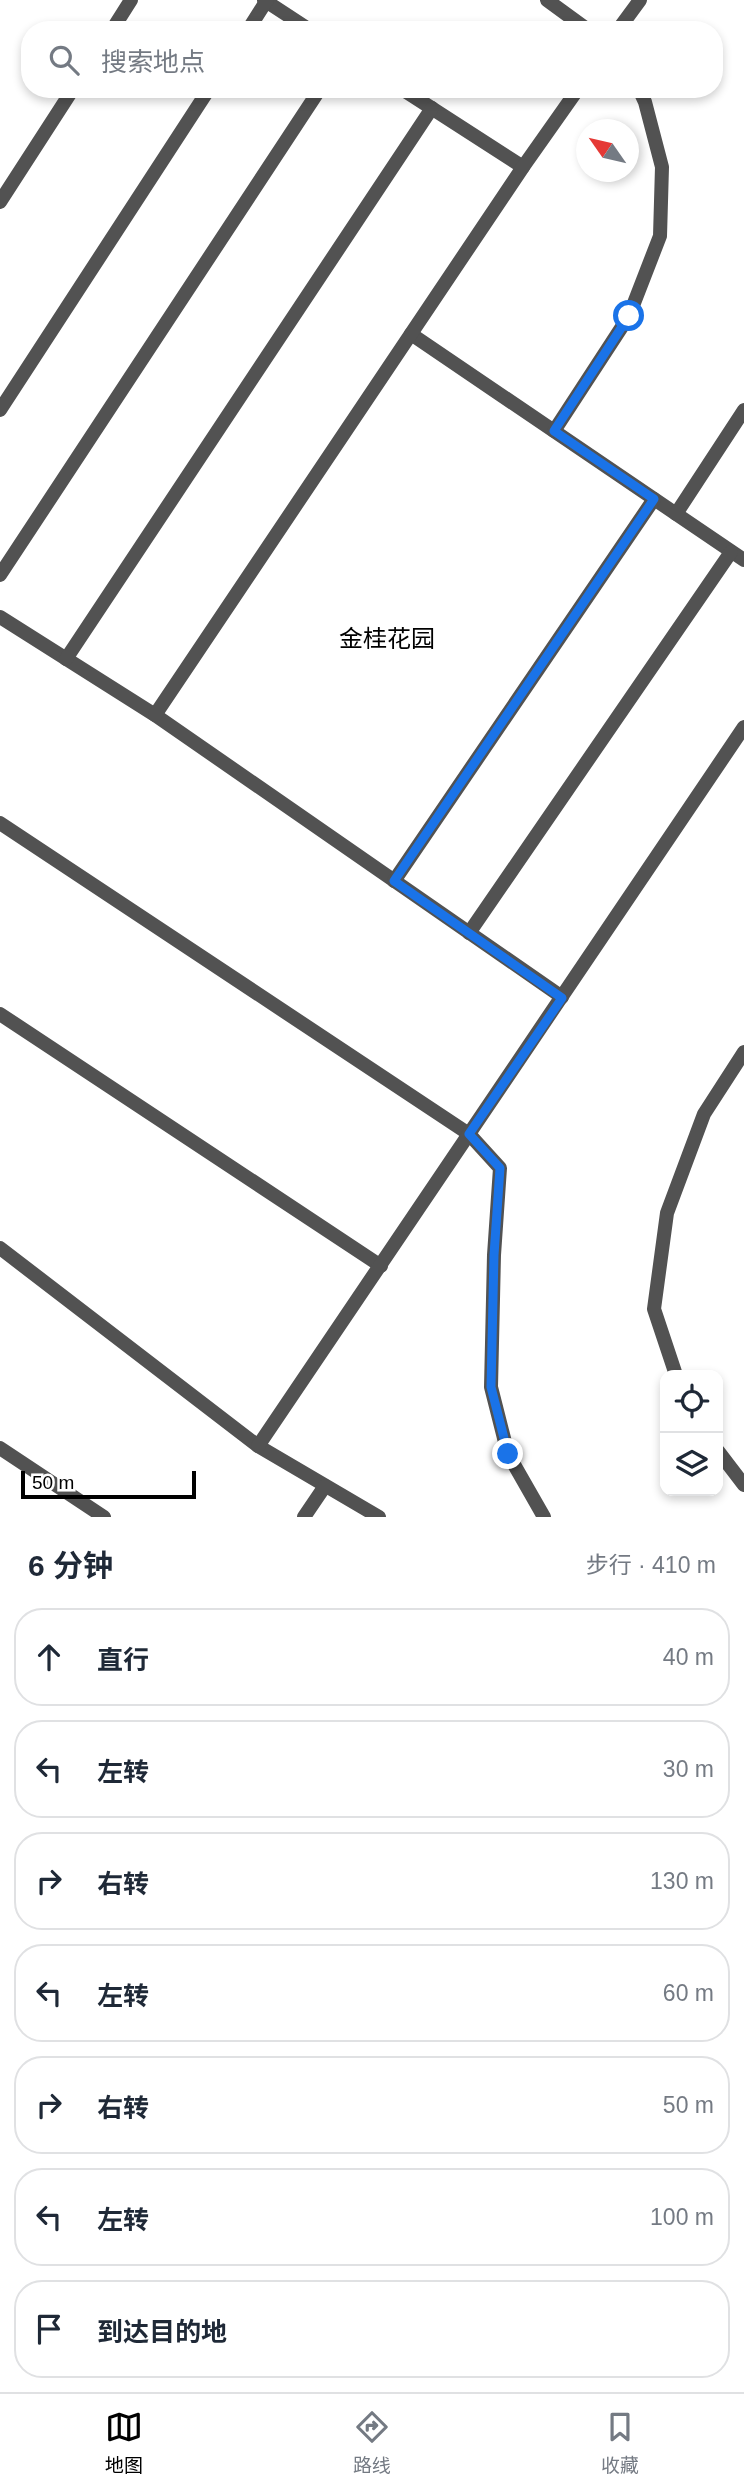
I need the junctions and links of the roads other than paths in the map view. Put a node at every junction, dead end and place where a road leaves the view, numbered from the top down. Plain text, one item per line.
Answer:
1 (131, 0) edge
2 (266, 0) edge
3 (547, 0) edge
4 (640, 0) edge
5 (118, 21) edge
6 (253, 21) edge
7 (297, 21) edge
8 (576, 21) edge
9 (625, 21) edge
10 (67, 98) edge
11 (203, 98) edge
12 (314, 98) edge
13 (416, 98) edge
14 (572, 98) edge
15 (642, 98) edge
16 (432, 108) junction
17 (523, 167) junction
18 (0, 202) edge
19 (411, 334) junction
20 (0, 410) edge
21 (744, 410) edge
22 (554, 431) junction
23 (654, 499) junction
24 (676, 514) junction
25 (738, 556) edge
26 (0, 575) edge
27 (0, 617) edge
28 (66, 659) junction
29 (155, 715) junction
30 (744, 727) edge
31 (730, 748) junction
32 (744, 757) edge
33 (0, 823) edge
34 (394, 881) junction
35 (469, 933) junction
36 (562, 998) junction
37 (0, 1014) edge
38 (744, 1052) edge
39 (469, 1134) junction
40 (0, 1248) edge
41 (381, 1266) junction
42 (674, 1370) edge
43 (258, 1446) junction
44 (0, 1448) edge
45 (723, 1458) edge
46 (744, 1485) edge
47 (325, 1486) junction
48 (104, 1517) edge
49 (304, 1517) edge
50 (379, 1517) edge
51 (544, 1517) edge

1 - 5 street
2 - 6 street
2 - 7 street
3 - 8 street
4 - 9 street
10 - 18 street
11 - 20 street
12 - 26 street
13 - 16 street
14 - 17 street
15 - 22 street
16 - 17 street
16 - 28 street
17 - 19 street
19 - 22 street
19 - 29 street
21 - 24 street
22 - 23 street
23 - 24 street
23 - 34 street
24 - 25 street
25 - 35 street
27 - 28 street
28 - 29 street
29 - 34 street
30 - 31 street
31 - 32 street
31 - 36 street
33 - 39 street
34 - 35 street
35 - 36 street
36 - 39 street
37 - 41 street
38 - 42 street
39 - 41 street
39 - 51 street
40 - 43 street
41 - 43 street
43 - 47 street
44 - 48 street
45 - 46 street
47 - 49 street
47 - 50 street

